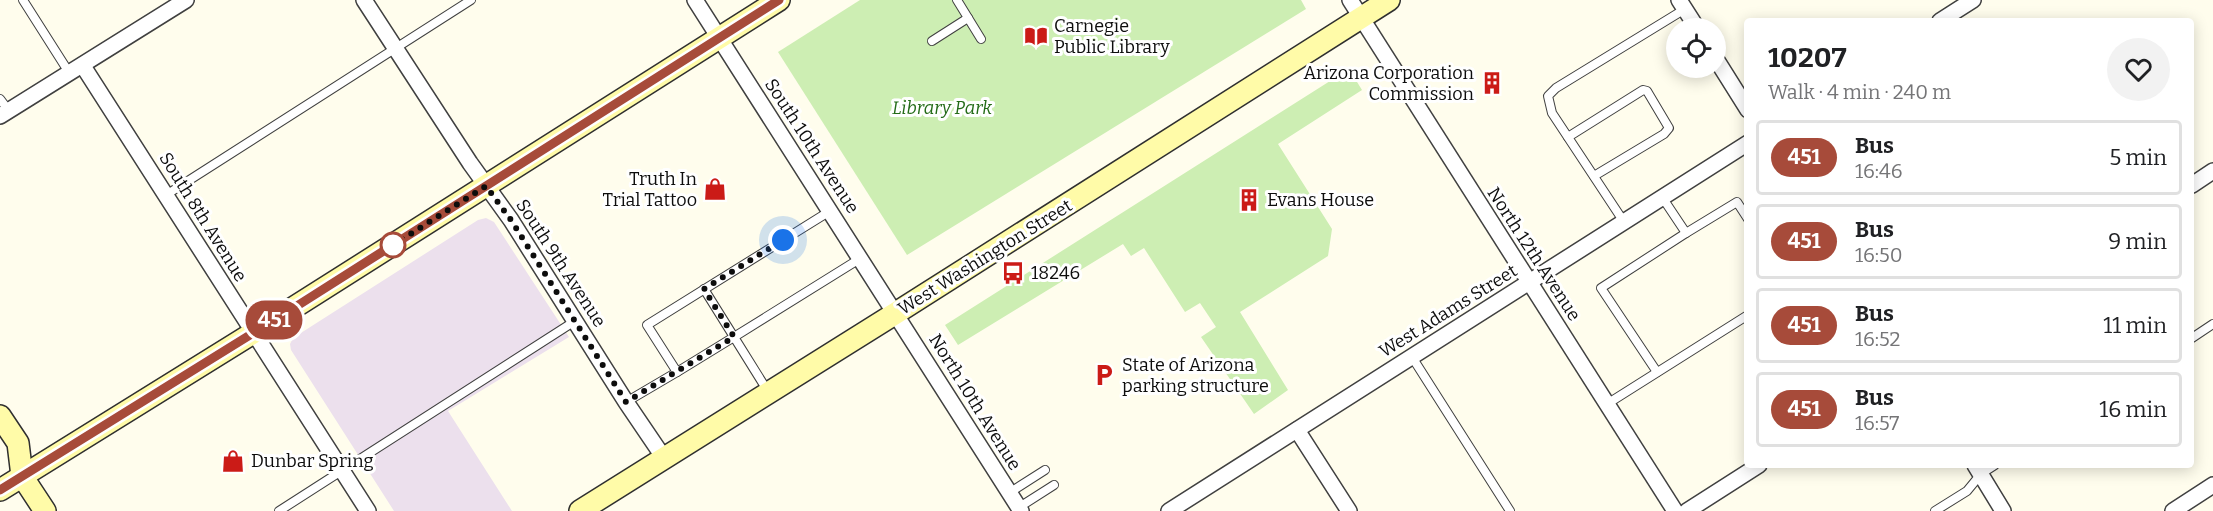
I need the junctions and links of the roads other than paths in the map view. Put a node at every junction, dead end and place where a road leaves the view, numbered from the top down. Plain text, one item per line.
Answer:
1 (23, 0) edge
2 (186, 0) edge
3 (364, 0) edge
4 (471, 0) edge
5 (695, 0) edge
6 (779, 0) edge
7 (957, 0) edge
8 (1389, 0) edge
9 (1973, 0) edge
10 (1682, 4) edge
11 (1356, 9) edge
12 (968, 18) junction
13 (1691, 18) edge
14 (1945, 18) edge
15 (719, 38) junction
16 (981, 39) dead end
17 (932, 41) dead end
18 (395, 49) junction
19 (77, 70) junction
20 (1726, 75) edge
21 (1744, 104) edge
22 (3, 108) edge
23 (1568, 137) junction
24 (1744, 146) edge
25 (2213, 171) edge
26 (1594, 176) junction
27 (2194, 183) edge
28 (486, 186) junction
29 (166, 195) junction
30 (1662, 197) junction
31 (830, 211) junction
32 (1744, 213) edge
33 (1624, 222) junction
34 (1686, 233) junction
35 (861, 258) junction
36 (1529, 282) junction
37 (704, 289) junction
38 (896, 313) junction
39 (1744, 318) edge
40 (575, 321) junction
41 (2213, 324) edge
42 (254, 332) junction
43 (734, 337) junction
44 (2194, 337) edge
45 (1412, 357) junction
46 (677, 372) junction
47 (1657, 372) junction
48 (769, 393) junction
49 (626, 402) junction
50 (1607, 404) junction
51 (0, 416) edge
52 (1297, 430) junction
53 (664, 458) junction
54 (1754, 468) edge
55 (0, 469) edge
56 (342, 470) junction
57 (1045, 470) dead end
58 (1978, 470) edge
59 (22, 477) junction
60 (1054, 485) dead end
61 (2213, 485) edge
62 (0, 490) edge
63 (1009, 493) junction
64 (1019, 509) edge
65 (45, 511) edge
66 (279, 511) edge
67 (368, 511) edge
68 (580, 511) edge
69 (1169, 511) edge
70 (1349, 511) edge
71 (1510, 511) edge
72 (1675, 511) edge
73 (1687, 511) edge
74 (1935, 511) edge
75 (2003, 511) edge
76 (2173, 511) edge

1 - 19 lane
2 - 19 street
3 - 18 street, South 9th Avenue
4 - 18 lane
5 - 15 street, South 10th Avenue
6 - 15 main road
7 - 12 lane
8 - 11 main road, West Washington Street
9 - 14 street
10 - 13 street
10 - 23 lane
11 - 36 street, North 12th Avenue
11 - 38 main road, West Washington Street
12 - 16 lane
12 - 17 lane
15 - 28 main road
15 - 31 street, South 10th Avenue
18 - 28 street, South 9th Avenue
18 - 29 lane
19 - 22 street
19 - 29 street, South 8th Avenue
20 - 21 street
23 - 26 lane
23 - 26 lane
24 - 30 street, West Adams Street
25 - 27 street
26 - 33 lane
28 - 40 street, South 9th Avenue
28 - 42 main road
29 - 42 street, South 8th Avenue
30 - 33 street, West Adams Street
30 - 34 lane
31 - 35 street, South 10th Avenue
31 - 37 lane
32 - 34 lane
33 - 36 street, West Adams Street
34 - 47 lane
35 - 38 street, South 10th Avenue
35 - 43 lane
36 - 45 street, West Adams Street
36 - 50 street, North 12th Avenue
37 - 43 lane
37 - 46 lane
38 - 48 main road, West Washington Street
38 - 63 street, North 10th Avenue
39 - 47 lane
40 - 49 street, South 9th Avenue
40 - 56 lane
41 - 44 lane
42 - 56 street, South 8th Avenue
42 - 59 main road
43 - 46 lane
43 - 48 lane
45 - 52 street, West Adams Street
45 - 71 lane
46 - 49 lane
47 - 50 lane
48 - 53 main road, West Washington Street
49 - 53 street, South 9th Avenue
50 - 72 street, North 12th Avenue
51 - 59 main road
52 - 69 street, West Adams Street
52 - 70 street
53 - 68 main road, West Washington Street
54 - 73 street
55 - 59 main road
56 - 66 lane
56 - 67 street, South 8th Avenue
57 - 63 lane
58 - 74 lane
58 - 75 street
59 - 62 main road
59 - 65 main road
60 - 64 lane
61 - 76 street
63 - 64 street, North 10th Avenue

